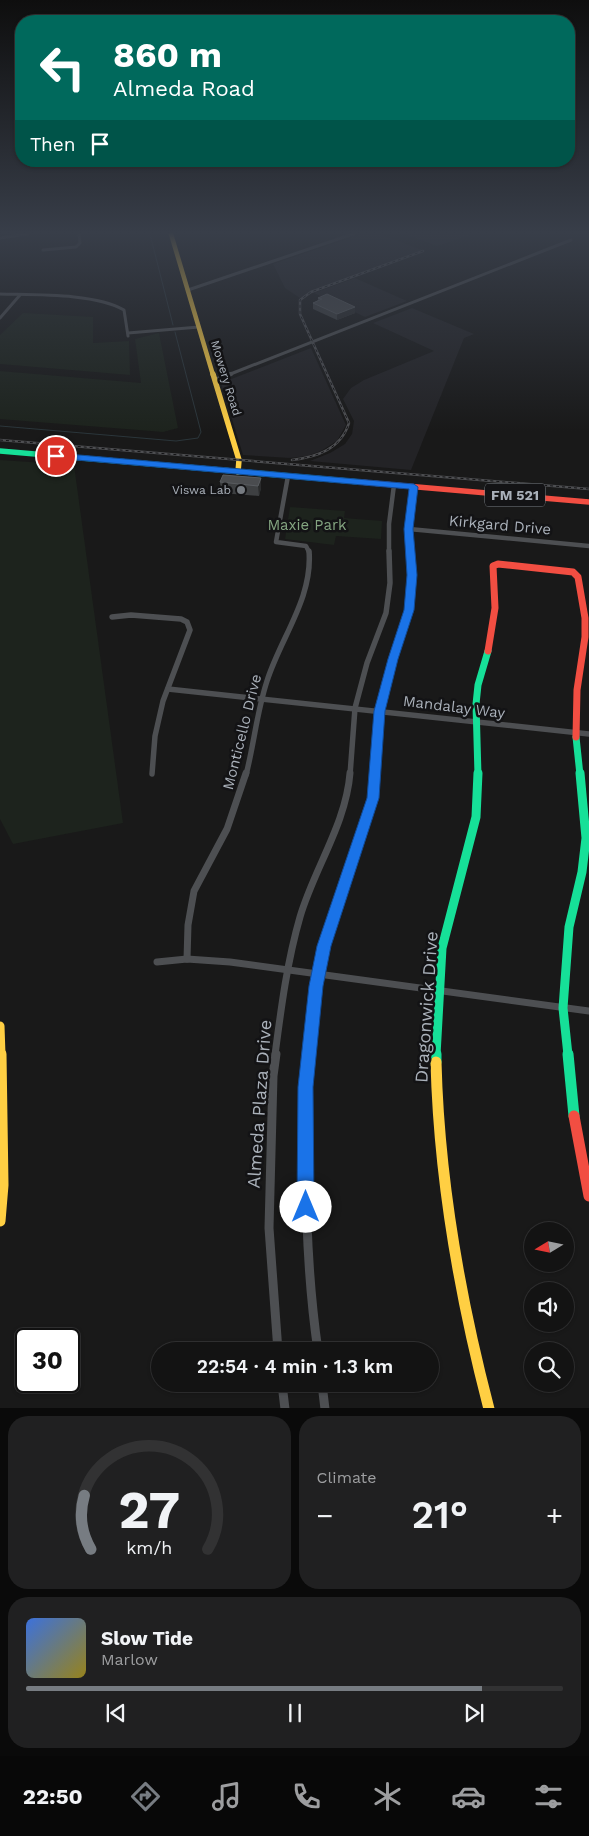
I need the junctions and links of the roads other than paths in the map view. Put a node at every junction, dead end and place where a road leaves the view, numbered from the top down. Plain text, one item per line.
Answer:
1 (16, 300) edge
2 (81, 300) edge
3 (191, 300) edge
4 (419, 300) edge
5 (0, 317) edge
6 (199, 327) junction
7 (215, 380) junction
8 (0, 451) edge
9 (238, 472) junction
10 (288, 476) junction
11 (394, 485) junction
12 (414, 487) junction
13 (589, 502) edge
14 (409, 529) junction
15 (589, 546) edge
16 (112, 617) dead end
17 (168, 689) junction
18 (261, 698) junction
19 (354, 708) junction
20 (380, 711) junction
21 (475, 722) junction
22 (575, 732) junction
23 (589, 734) edge
24 (152, 774) dead end
25 (187, 959) junction
26 (157, 962) dead end
27 (287, 970) junction
28 (318, 974) junction
29 (439, 991) junction
30 (563, 1008) junction
31 (589, 1011) edge
32 (0, 1026) edge
33 (0, 1037) edge
34 (589, 1196) edge
35 (0, 1221) edge
36 (277, 1342) edge
37 (317, 1342) edge
38 (283, 1392) edge
39 (323, 1392) edge
40 (285, 1408) edge
41 (325, 1408) edge
42 (489, 1408) edge

1 - 5 street
2 - 6 street
3 - 6 street, Mowery Road
4 - 7 street
6 - 7 street, Mowery Road
7 - 9 street, Mowery Road
8 - 9 street, FM 521
9 - 10 street, FM 521
10 - 11 street, FM 521
10 - 18 street, Monticello Drive
11 - 12 street, FM 521
11 - 19 street, Almeda Plaza Drive
12 - 13 street, FM 521
12 - 14 street
14 - 15 street, Kirkgard Drive
14 - 20 street
16 - 17 street
17 - 18 street, Mandalay Way
17 - 24 street
18 - 19 street, Mandalay Way
18 - 25 street, Monticello Drive
19 - 20 street, Mandalay Way
19 - 27 street, Almeda Plaza Drive
20 - 21 street, Mandalay Way
20 - 28 street
21 - 22 street, Mandalay Way
21 - 22 street, Dragonwick Drive
21 - 29 street, Dragonwick Drive
22 - 23 street, Mandalay Way
22 - 30 street
25 - 26 street
25 - 27 street
27 - 28 street
27 - 36 street, Almeda Plaza Drive
28 - 29 street
28 - 37 street
29 - 30 street
29 - 42 street, Dragonwick Drive
30 - 31 street
30 - 34 street
32 - 33 street
33 - 35 street
38 - 40 street
39 - 41 street

